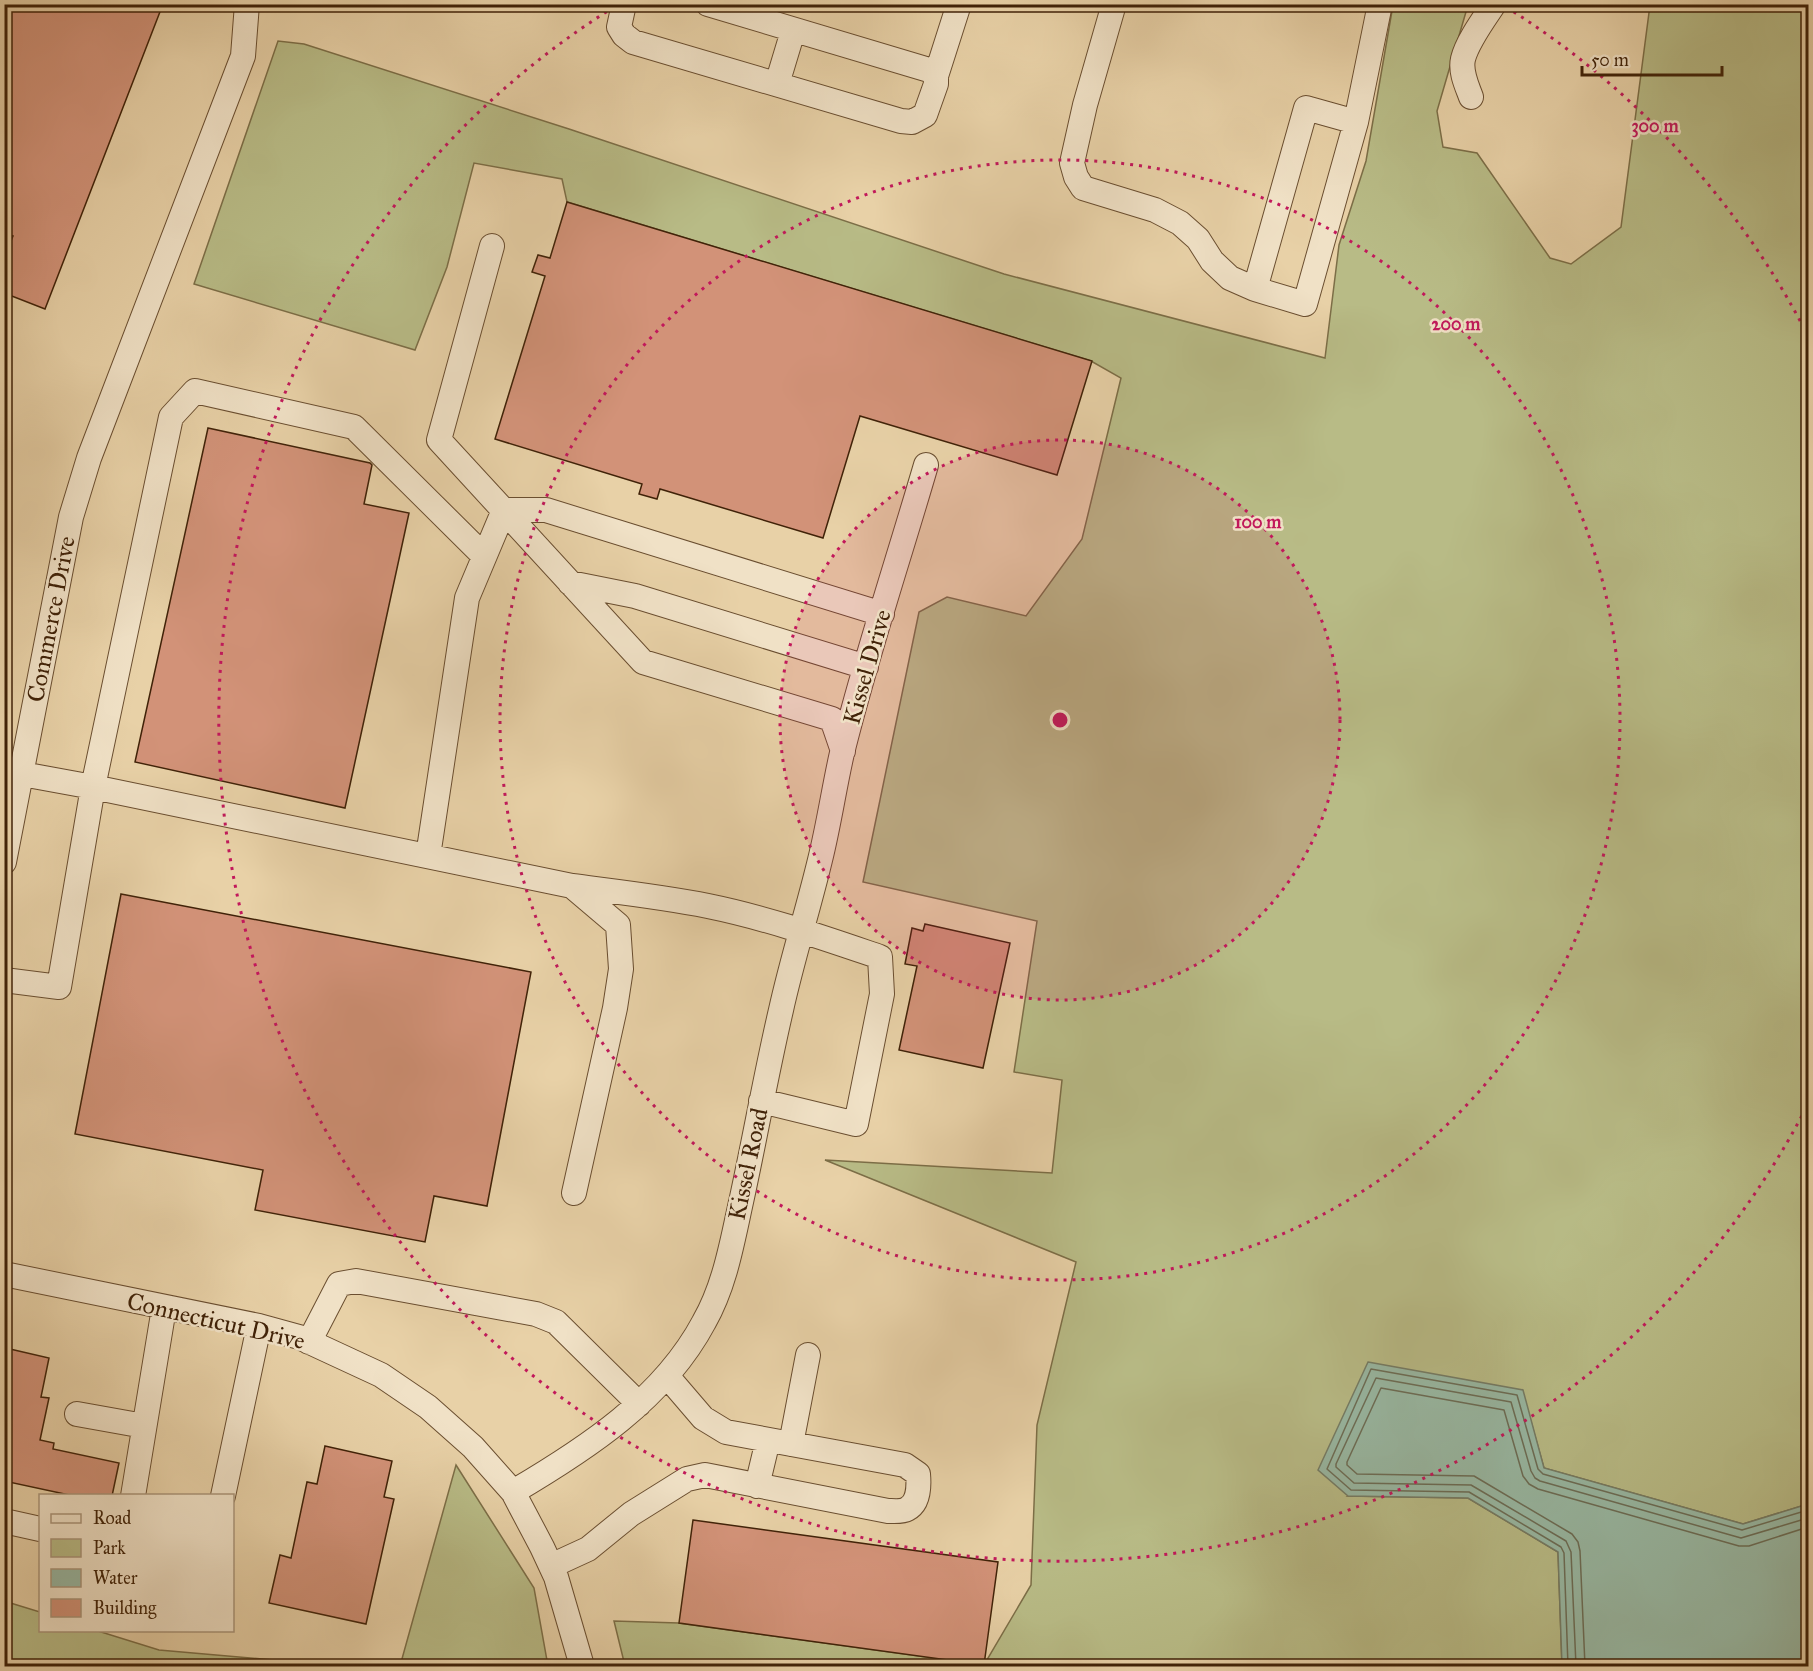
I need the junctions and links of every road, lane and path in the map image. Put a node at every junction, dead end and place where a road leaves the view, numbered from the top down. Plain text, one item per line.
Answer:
1 (247, 4) edge
2 (624, 4) edge
3 (708, 4) edge
4 (959, 4) edge
5 (1114, 4) edge
6 (1380, 4) edge
7 (1494, 4) edge
8 (793, 31) junction
9 (936, 76) junction
10 (777, 84) junction
11 (1471, 97) dead end
12 (1356, 122) junction
13 (492, 246) dead end
14 (1255, 289) junction
15 (926, 465) dead end
16 (504, 510) junction
17 (484, 556) junction
18 (570, 583) junction
19 (882, 615) junction
20 (866, 667) junction
21 (843, 751) junction
22 (93, 787) junction
23 (14, 789) edge
24 (428, 856) junction
25 (4, 862) edge
26 (572, 886) junction
27 (801, 931) junction
28 (4, 980) edge
29 (761, 1101) junction
30 (574, 1193) dead end
31 (4, 1274) edge
32 (164, 1308) junction
33 (259, 1326) junction
34 (309, 1342) junction
35 (808, 1355) dead end
36 (667, 1376) junction
37 (639, 1404) junction
38 (77, 1414) dead end
39 (144, 1426) junction
40 (779, 1442) junction
41 (757, 1486) junction
42 (513, 1492) junction
43 (133, 1494) edge
44 (223, 1494) edge
45 (4, 1521) edge
46 (39, 1529) edge
47 (551, 1566) junction
48 (582, 1666) edge

1 - 23 street, Commerce Drive
2 - 10 street
3 - 8 street
4 - 9 street
5 - 14 street
6 - 12 street
7 - 11 street
8 - 9 street
8 - 10 street
9 - 10 street
12 - 14 street
12 - 14 street
13 - 16 street
15 - 19 street, Kissel Drive
16 - 17 street
16 - 18 street
16 - 19 street
17 - 22 street
17 - 24 street
18 - 20 street
18 - 21 street
19 - 20 street, Kissel Drive
20 - 21 street, Kissel Drive
21 - 27 street, Kissel Road
22 - 23 street
22 - 24 street
22 - 28 street
23 - 25 street, Commerce Drive
24 - 26 street
26 - 27 street
26 - 30 street
27 - 29 street, Kissel Road
27 - 29 street
29 - 36 street, Kissel Road
31 - 32 street, Connecticut Drive
32 - 33 street, Connecticut Drive
32 - 39 street
33 - 34 street, Connecticut Drive
33 - 44 street
34 - 37 street
34 - 42 street, Connecticut Drive
35 - 40 street
36 - 37 street, Kissel Road
36 - 40 street
37 - 42 street, Kissel Road
38 - 39 street
39 - 43 street
40 - 41 street
40 - 41 street
41 - 47 street
42 - 47 street, Connecticut Drive
45 - 46 street
47 - 48 street, Connecticut Drive

